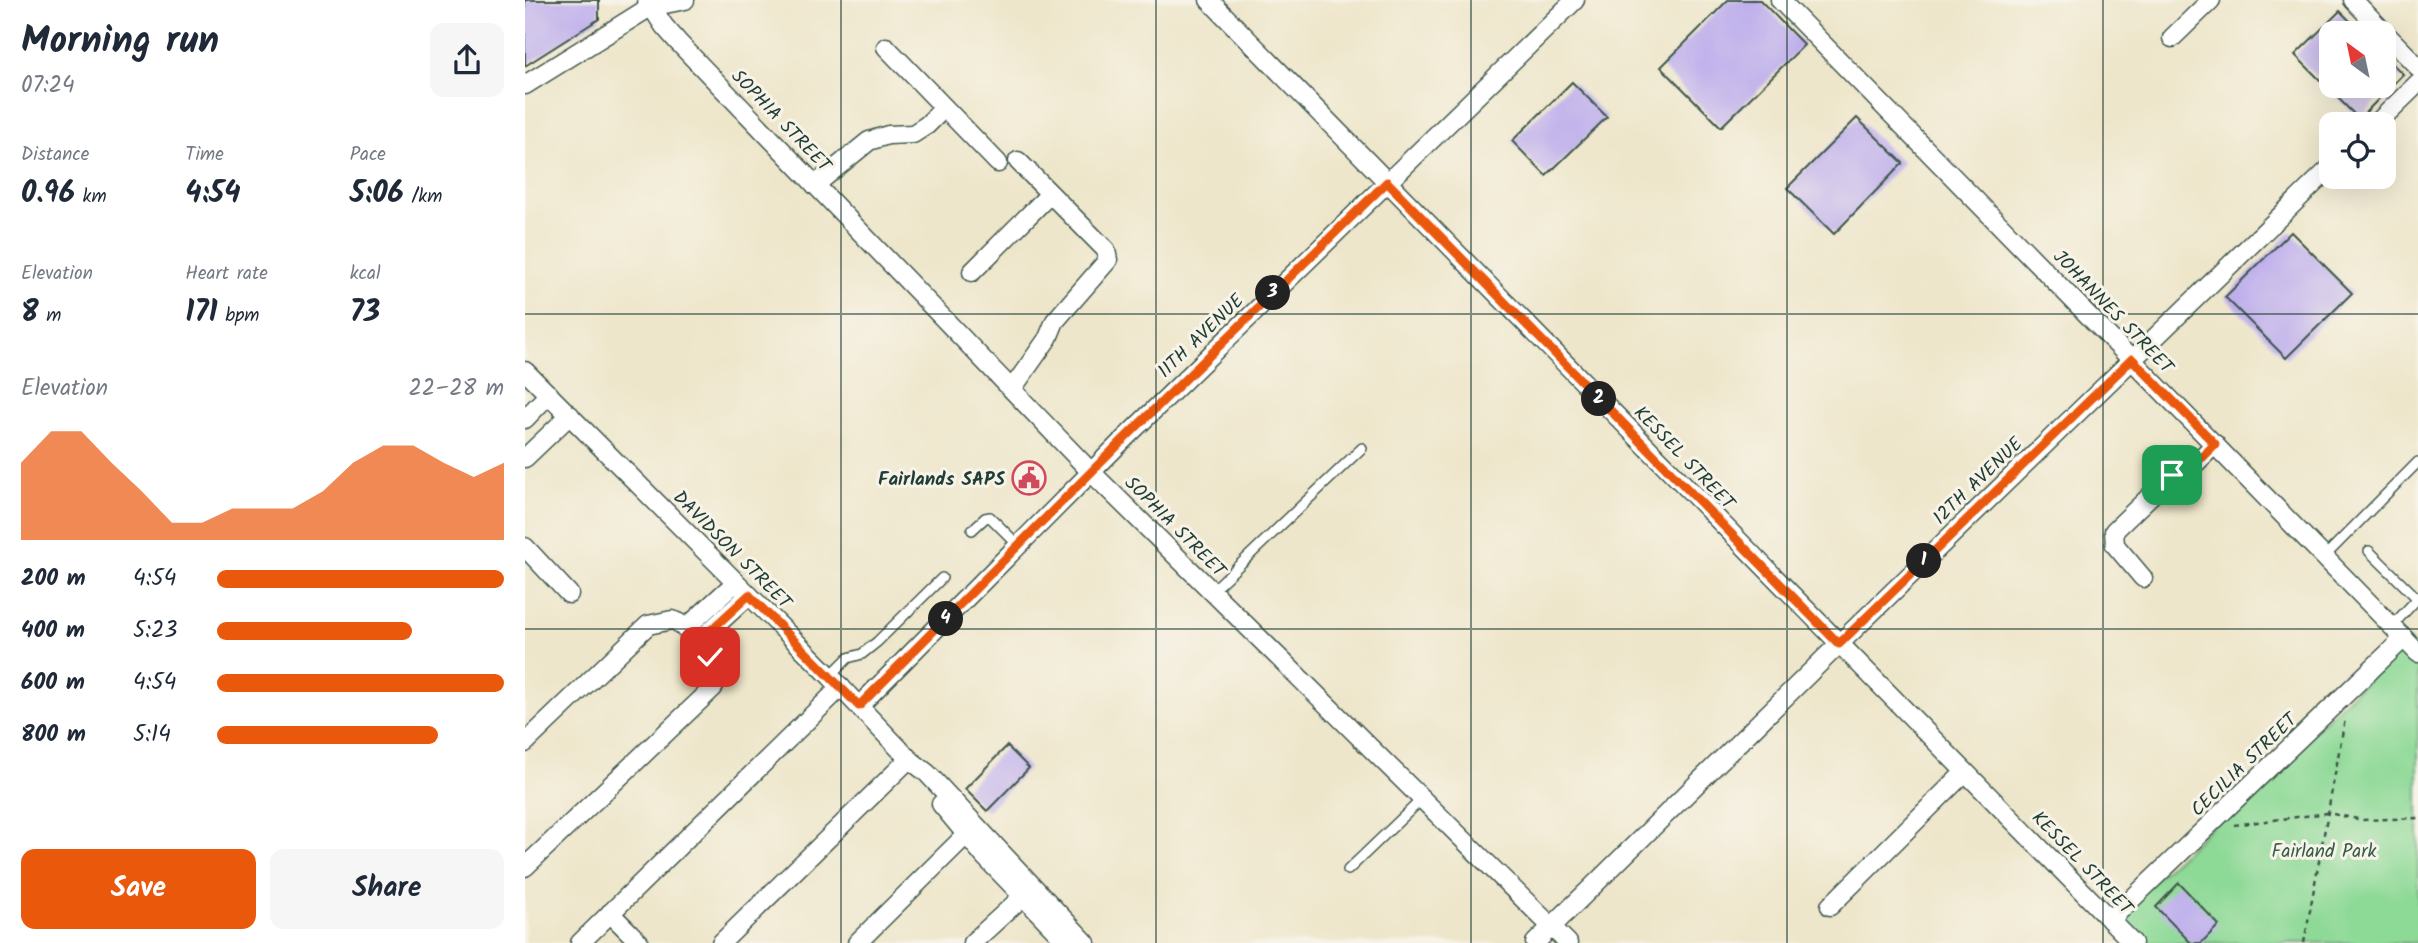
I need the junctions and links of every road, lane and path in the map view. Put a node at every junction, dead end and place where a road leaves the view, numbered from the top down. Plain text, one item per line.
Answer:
1 (685, 0) edge
2 (1209, 0) edge
3 (1575, 0) edge
4 (1780, 0) edge
5 (2211, 0) edge
6 (2353, 0) edge
7 (648, 4) edge
8 (2172, 38) dead end
9 (886, 47) dead end
10 (2418, 68) edge
11 (2418, 83) edge
12 (525, 85) edge
13 (944, 108) junction
14 (2388, 112) edge
15 (1018, 161) dead end
16 (998, 163) dead end
17 (2319, 179) edge
18 (1387, 182) junction
19 (815, 185) junction
20 (1051, 194) junction
21 (972, 272) dead end
22 (2132, 359) junction
23 (525, 371) edge
24 (1012, 389) junction
25 (549, 394) junction
26 (569, 415) junction
27 (525, 419) edge
28 (2215, 444) junction
29 (1362, 448) dead end
30 (525, 458) edge
31 (2418, 462) edge
32 (1092, 473) junction
33 (972, 530) dead end
34 (1019, 546) junction
35 (525, 547) edge
36 (2369, 551) dead end
37 (2325, 556) junction
38 (942, 578) dead end
39 (2143, 578) dead end
40 (736, 582) junction
41 (1212, 591) junction
42 (569, 594) dead end
43 (749, 595) junction
44 (2418, 599) edge
45 (685, 629) junction
46 (2398, 632) junction
47 (698, 642) junction
48 (1839, 644) junction
49 (2418, 653) edge
50 (836, 682) junction
51 (2351, 689) junction
52 (859, 706) junction
53 (525, 743) edge
54 (909, 759) junction
55 (1965, 772) junction
56 (1422, 799) junction
57 (2328, 813) junction
58 (2418, 818) edge
59 (2223, 826) dead end
60 (966, 835) junction
61 (525, 867) edge
62 (1348, 870) dead end
63 (1002, 874) junction
64 (1028, 892) junction
65 (1830, 906) dead end
66 (610, 913) junction
67 (2111, 920) junction
68 (1552, 927) junction
69 (580, 943) edge
70 (640, 943) edge
71 (721, 943) edge
72 (857, 943) edge
73 (970, 943) edge
74 (1068, 943) edge
75 (1086, 943) edge
76 (1535, 943) edge
77 (1568, 943) edge
78 (2133, 943) edge
79 (2304, 943) edge

1 - 7 street
2 - 18 street, KESSEL STREET
3 - 18 street, 11TH AVENUE
4 - 22 street, JOHANNES STREET
5 - 8 street
6 - 10 street
7 - 12 street
7 - 19 street, SOPHIA STREET
9 - 13 street
11 - 14 street
13 - 16 street
13 - 19 street
15 - 20 street
17 - 22 street, 12TH AVENUE
18 - 32 street, 11TH AVENUE
18 - 48 street, KESSEL STREET
19 - 24 street, SOPHIA STREET
20 - 21 street
20 - 24 street
22 - 28 street, JOHANNES STREET
22 - 48 street, 12TH AVENUE
23 - 25 street, DAVIDSON STREET
24 - 32 street, SOPHIA STREET
25 - 26 street, DAVIDSON STREET
25 - 27 street
26 - 30 street
26 - 40 street, DAVIDSON STREET
28 - 37 street, JOHANNES STREET
28 - 39 street
29 - 41 lane
31 - 37 lane
32 - 34 street, 11TH AVENUE
32 - 41 street, SOPHIA STREET
33 - 34 lane
34 - 52 street, 11TH AVENUE
35 - 42 street
36 - 44 lane
37 - 46 street, JOHANNES STREET
38 - 50 lane
40 - 43 street, DAVIDSON STREET
40 - 45 street
41 - 56 street, SOPHIA STREET
43 - 47 street
43 - 50 street, DAVIDSON STREET
44 - 46 lane
45 - 47 street
45 - 53 street
46 - 49 street, JOHANNES STREET
46 - 51 street, CECILIA STREET
47 - 61 street
48 - 55 street, KESSEL STREET
48 - 68 street, 12TH AVENUE
50 - 52 street, DAVIDSON STREET
50 - 66 street
51 - 57 path
51 - 67 street, CECILIA STREET
52 - 54 street, DAVIDSON STREET
54 - 60 street, DAVIDSON STREET
54 - 64 street, DAVIDSON STREET
54 - 71 street
55 - 65 street
55 - 67 street, KESSEL STREET
56 - 62 lane
56 - 68 street, SOPHIA STREET
57 - 58 path
57 - 59 path
57 - 79 path
60 - 63 street, DAVIDSON STREET
60 - 72 street
63 - 64 street, DAVIDSON STREET
63 - 73 street
64 - 73 street
64 - 74 street, DAVIDSON STREET
64 - 75 street, DAVIDSON STREET
66 - 69 street
66 - 70 street
67 - 78 street, KESSEL STREET
68 - 76 street, 12TH AVENUE
68 - 77 street, SOPHIA STREET

